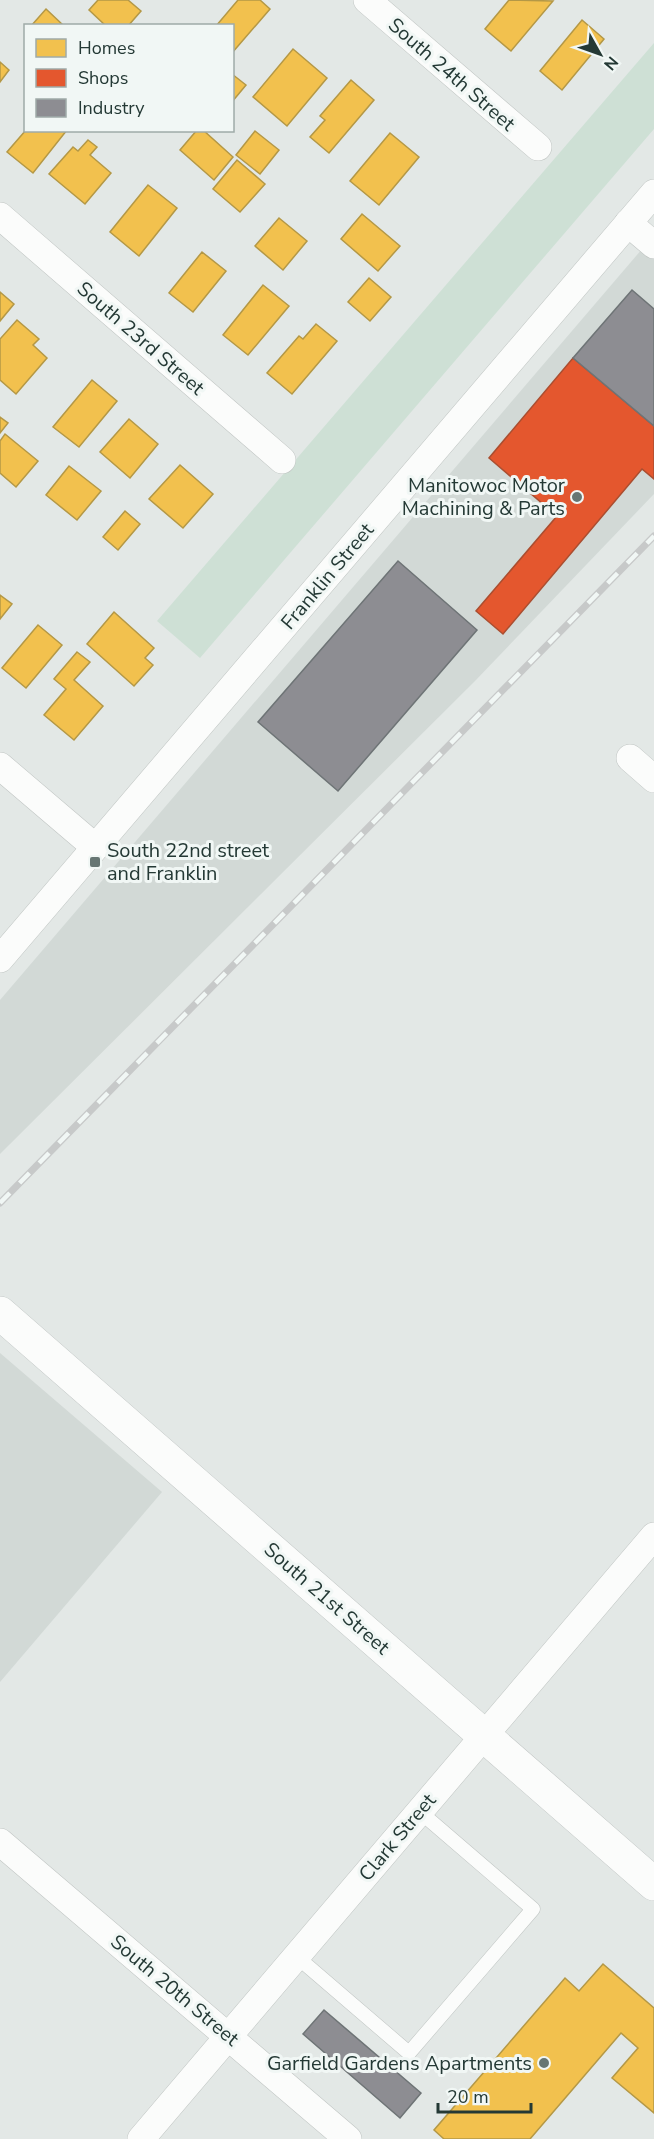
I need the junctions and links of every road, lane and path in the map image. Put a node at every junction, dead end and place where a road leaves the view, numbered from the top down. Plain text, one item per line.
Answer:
1 (367, 0) edge
2 (538, 147) dead end
3 (654, 193) edge
4 (0, 216) edge
5 (628, 223) junction
6 (654, 245) edge
7 (282, 460) dead end
8 (630, 758) dead end
9 (0, 766) edge
10 (654, 779) edge
11 (95, 847) junction
12 (0, 959) edge
13 (0, 1312) edge
14 (654, 1536) edge
15 (484, 1735) junction
16 (419, 1811) junction
17 (0, 1842) edge
18 (654, 1884) edge
19 (296, 1956) junction
20 (229, 2035) junction
21 (141, 2139) edge
22 (348, 2139) edge

1 - 2 street, South 24th Street
3 - 5 street, Franklin Street
4 - 7 street, South 23rd Street
5 - 6 street
5 - 11 street, Franklin Street
8 - 10 street
9 - 11 street
11 - 12 street, Franklin Street
13 - 15 main road, South 21st Street
14 - 15 street, Clark Street
15 - 16 street, Clark Street
15 - 18 main road, South 21st Street
16 - 19 street, Clark Street
16 - 19 lane
17 - 20 street, South 20th Street
19 - 20 street, Clark Street
20 - 21 street, Clark Street
20 - 22 street, South 20th Street

